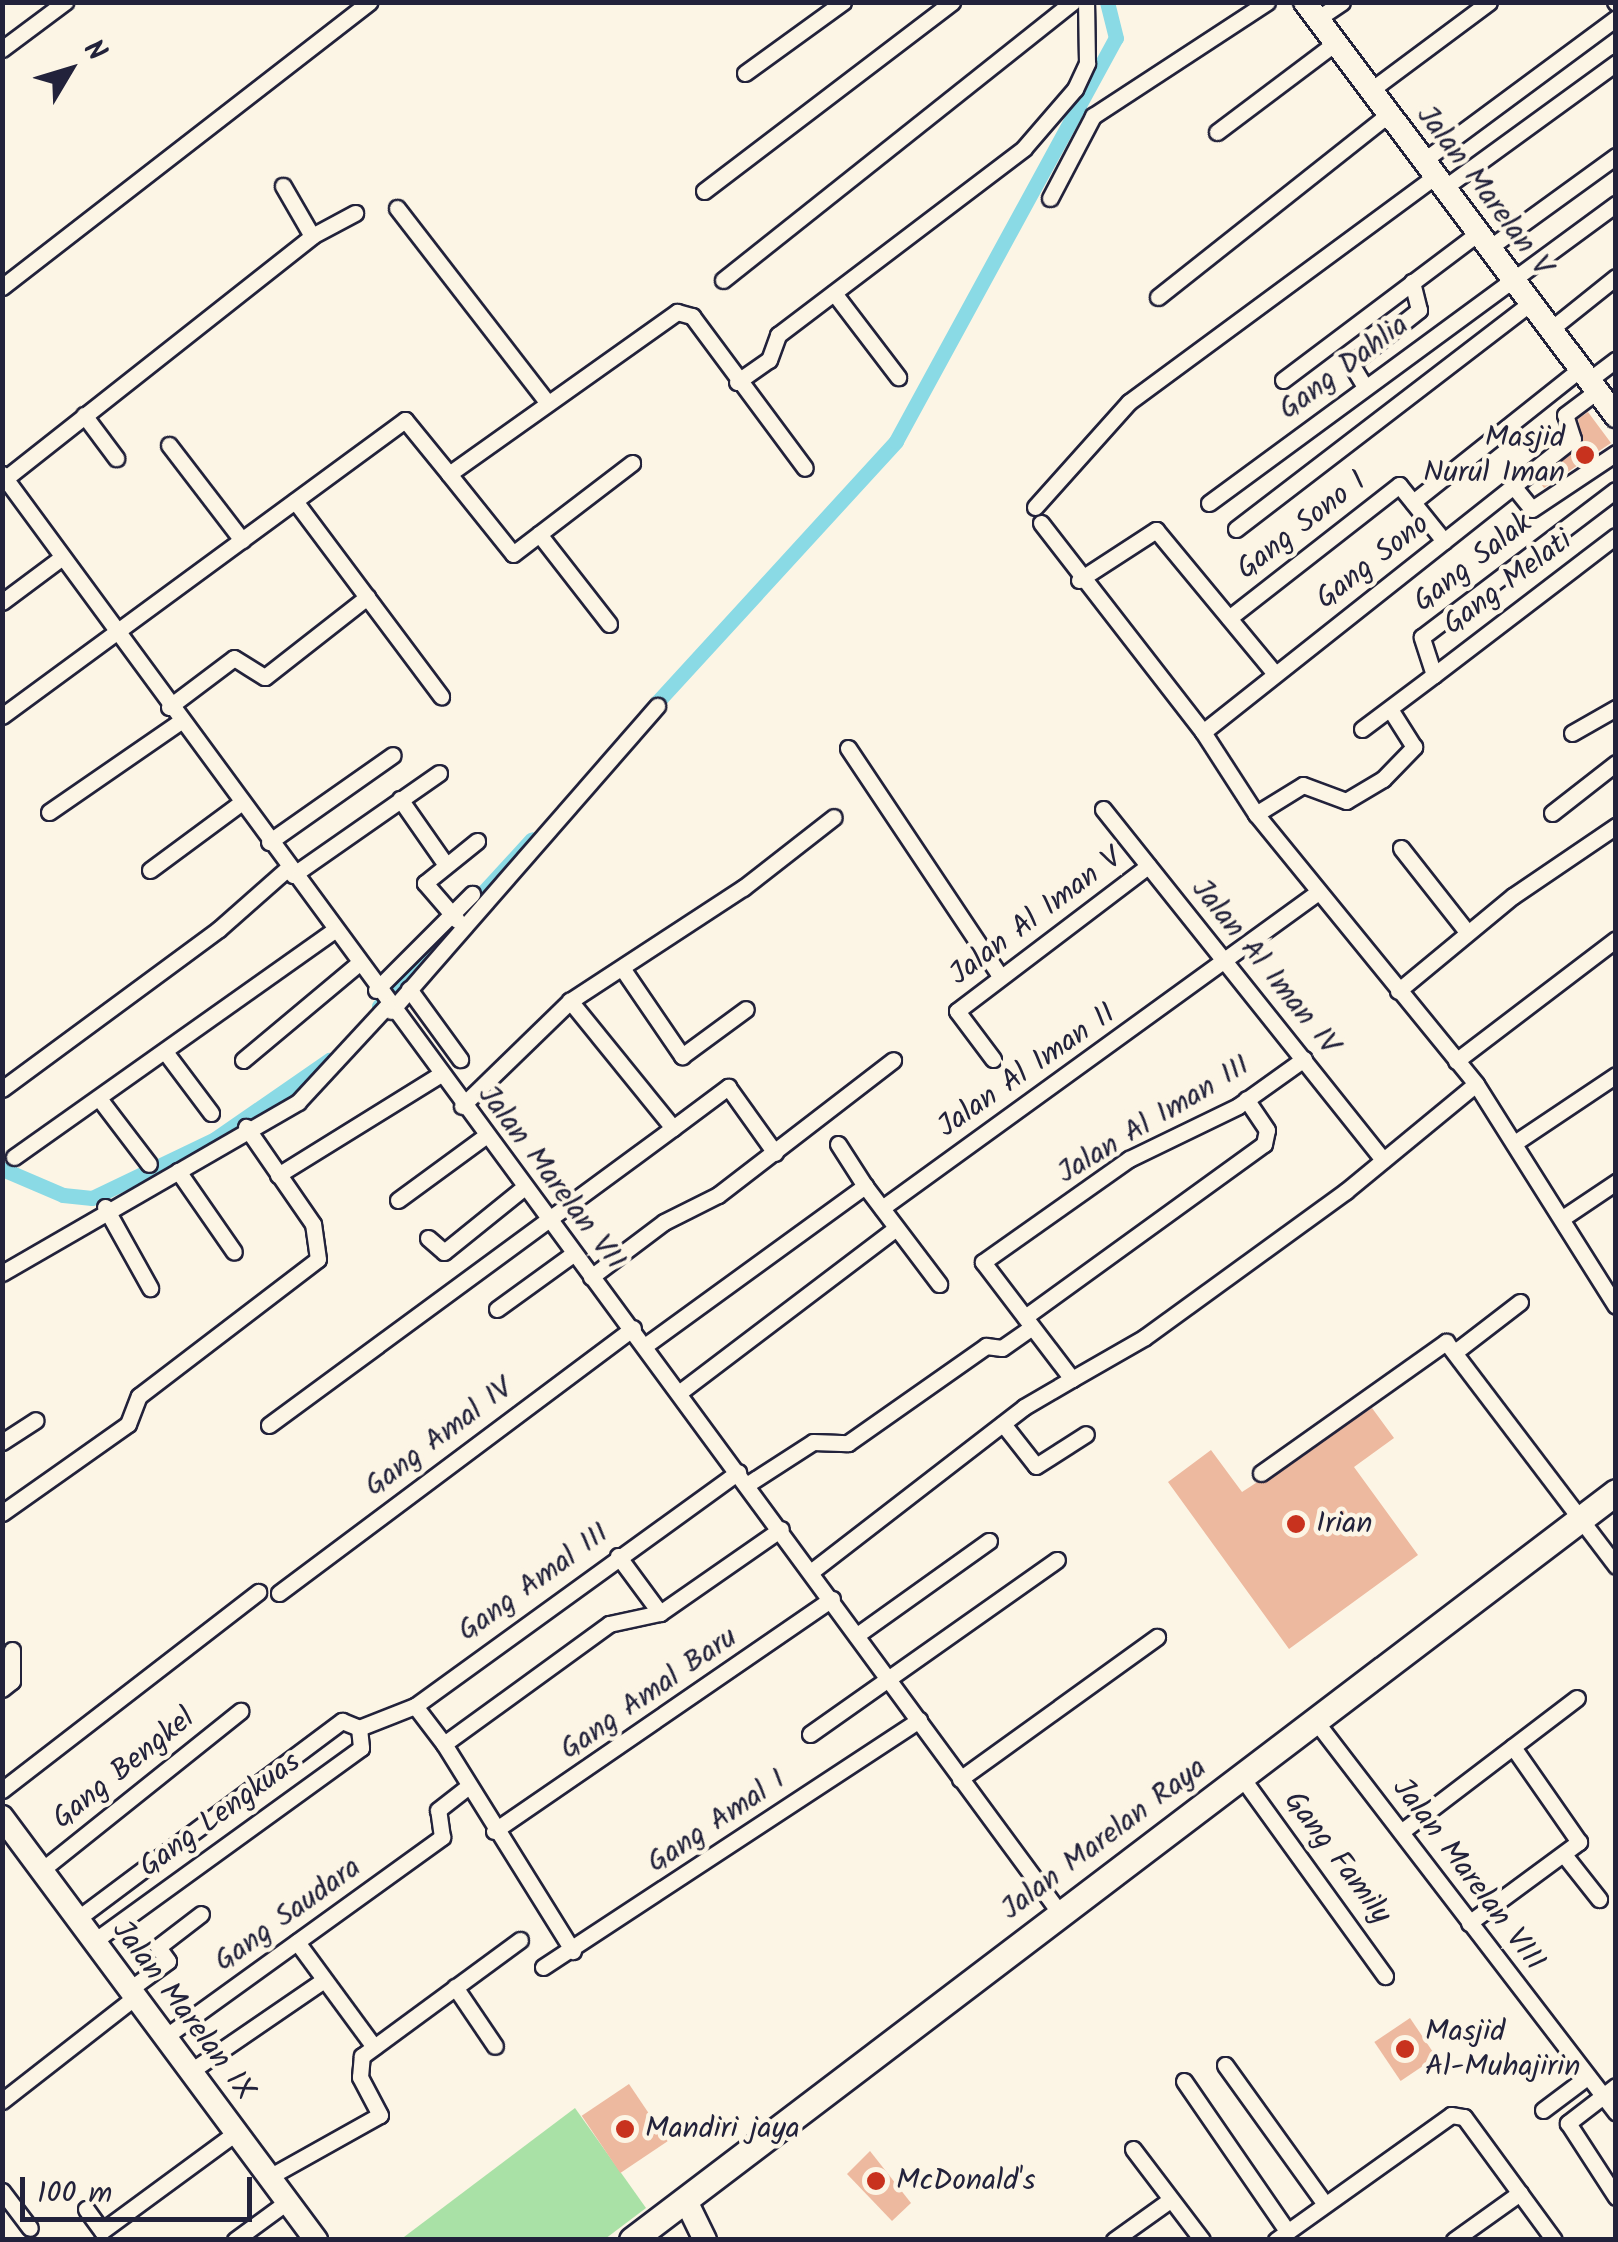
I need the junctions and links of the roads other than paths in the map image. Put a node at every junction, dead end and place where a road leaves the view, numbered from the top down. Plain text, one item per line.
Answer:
1 (65, 2) edge
2 (370, 2) edge
3 (843, 2) edge
4 (952, 2) edge
5 (1073, 2) edge
6 (1086, 2) edge
7 (1267, 2) edge
8 (1342, 2) edge
9 (1489, 2) edge
10 (1311, 11) edge
11 (1616, 18) edge
12 (1335, 43) junction
13 (2, 49) edge
14 (1616, 63) edge
15 (746, 72) dead end
16 (1371, 90) junction
17 (1389, 114) junction
18 (1217, 132) dead end
19 (1616, 156) edge
20 (1434, 175) junction
21 (283, 186) dead end
22 (704, 191) dead end
23 (1050, 198) dead end
24 (1616, 204) edge
25 (397, 208) dead end
26 (355, 213) dead end
27 (312, 236) junction
28 (1483, 240) junction
29 (1511, 278) junction
30 (1616, 278) edge
31 (723, 280) dead end
32 (1412, 282) junction
33 (2, 287) edge
34 (834, 293) junction
35 (1158, 297) dead end
36 (1530, 303) junction
37 (1550, 329) junction
38 (1616, 360) edge
39 (898, 377) dead end
40 (1283, 380) dead end
41 (1588, 380) junction
42 (737, 382) junction
43 (1365, 387) junction
44 (547, 402) junction
45 (84, 415) junction
46 (1616, 416) edge
47 (168, 445) dead end
48 (1616, 453) edge
49 (116, 458) dead end
50 (632, 463) dead end
51 (804, 468) dead end
52 (448, 474) junction
53 (4, 476) edge
54 (1514, 487) junction
55 (1616, 490) edge
56 (295, 501) junction
57 (1412, 502) junction
58 (1210, 503) dead end
59 (1236, 530) dead end
60 (539, 534) junction
61 (1616, 536) edge
62 (242, 540) junction
63 (1444, 541) junction
64 (61, 558) junction
65 (1079, 580) junction
66 (367, 596) junction
67 (2, 602) edge
68 (1230, 618) junction
69 (608, 624) dead end
70 (114, 634) junction
71 (1276, 674) junction
72 (1434, 675) junction
73 (441, 696) dead end
74 (657, 706) dead end
75 (169, 707) junction
76 (1616, 708) edge
77 (1390, 709) junction
78 (2, 716) edge
79 (181, 721) junction
80 (1362, 728) dead end
81 (1203, 732) junction
82 (1572, 733) dead end
83 (848, 748) dead end
84 (393, 755) dead end
85 (1616, 763) edge
86 (438, 772) dead end
87 (400, 799) junction
88 (242, 802) junction
89 (1104, 809) dead end
90 (49, 812) dead end
91 (1552, 813) dead end
92 (1256, 814) junction
93 (834, 817) dead end
94 (1616, 826) edge
95 (477, 840) dead end
96 (269, 842) junction
97 (1401, 848) dead end
98 (446, 864) junction
99 (1148, 866) junction
100 (150, 870) dead end
101 (290, 871) junction
102 (1318, 892) junction
103 (472, 894) dead end
104 (457, 920) junction
105 (334, 931) junction
106 (1467, 932) junction
107 (1616, 938) edge
108 (1224, 962) junction
109 (358, 964) junction
110 (622, 968) junction
111 (1001, 977) junction
112 (409, 989) junction
113 (1398, 991) junction
114 (383, 1001) junction
115 (570, 1001) junction
116 (746, 1009) dead end
117 (166, 1053) junction
118 (460, 1059) dead end
119 (994, 1059) dead end
120 (1304, 1059) junction
121 (243, 1060) dead end
122 (893, 1060) dead end
123 (1456, 1061) junction
124 (439, 1075) junction
125 (1616, 1075) edge
126 (1476, 1084) junction
127 (2, 1089) edge
128 (1246, 1100) junction
129 (101, 1101) junction
130 (462, 1106) junction
131 (211, 1113) dead end
132 (246, 1126) junction
133 (673, 1128) junction
134 (484, 1136) junction
135 (1516, 1142) junction
136 (838, 1144) dead end
137 (774, 1153) junction
138 (14, 1157) dead end
139 (1383, 1160) junction
140 (149, 1164) dead end
141 (178, 1170) junction
142 (278, 1175) junction
143 (1616, 1182) edge
144 (864, 1186) junction
145 (522, 1189) junction
146 (398, 1200) dead end
147 (105, 1208) junction
148 (882, 1208) junction
149 (1564, 1217) junction
150 (545, 1218) junction
151 (896, 1228) junction
152 (428, 1238) dead end
153 (234, 1252) dead end
154 (573, 1254) junction
155 (2, 1273) edge
156 (591, 1277) junction
157 (939, 1284) dead end
158 (150, 1288) dead end
159 (1520, 1302) dead end
160 (1616, 1306) edge
161 (496, 1309) dead end
162 (1027, 1323) junction
163 (633, 1328) junction
164 (646, 1345) junction
165 (1454, 1352) junction
166 (1072, 1379) junction
167 (680, 1392) junction
168 (36, 1420) dead end
169 (1003, 1424) junction
170 (269, 1425) dead end
171 (1086, 1434) dead end
172 (2, 1442) edge
173 (1262, 1473) dead end
174 (743, 1478) junction
175 (1616, 1492) edge
176 (2, 1513) edge
177 (1578, 1513) junction
178 (781, 1529) junction
179 (988, 1541) dead end
180 (618, 1556) junction
181 (1057, 1560) dead end
182 (1616, 1566) edge
183 (812, 1571) junction
184 (258, 1592) dead end
185 (280, 1592) dead end
186 (832, 1599) junction
187 (660, 1613) junction
188 (857, 1635) junction
189 (1156, 1636) dead end
190 (12, 1650) dead end
191 (890, 1682) junction
192 (2, 1689) edge
193 (1577, 1698) dead end
194 (415, 1706) junction
195 (240, 1711) dead end
196 (1314, 1719) junction
197 (919, 1720) junction
198 (358, 1728) junction
199 (810, 1734) dead end
200 (444, 1744) junction
201 (1513, 1747) junction
202 (1240, 1775) junction
203 (960, 1779) junction
204 (468, 1786) junction
205 (2, 1790) edge
206 (2, 1817) edge
207 (494, 1832) junction
208 (1401, 1832) junction
209 (1565, 1856) junction
210 (42, 1869) junction
211 (1599, 1899) dead end
212 (1060, 1913) junction
213 (201, 1914) dead end
214 (77, 1919) junction
215 (1469, 1923) junction
216 (520, 1940) dead end
217 (94, 1941) junction
218 (296, 1942) junction
219 (573, 1951) junction
220 (543, 1967) dead end
221 (1385, 1976) dead end
222 (324, 1980) junction
223 (456, 1987) junction
224 (132, 1993) junction
225 (166, 2037) junction
226 (495, 2046) dead end
227 (374, 2048) junction
228 (1225, 2064) dead end
229 (191, 2071) junction
230 (1588, 2077) junction
231 (1184, 2080) dead end
232 (1609, 2090) edge
233 (2, 2102) edge
234 (1543, 2110) dead end
235 (1616, 2112) edge
236 (236, 2132) junction
237 (1133, 2149) dead end
238 (269, 2176) junction
239 (2, 2191) edge
240 (1520, 2193) junction
241 (1616, 2198) edge
242 (1170, 2200) junction
243 (288, 2201) junction
244 (686, 2201) junction
245 (1324, 2202) junction
246 (86, 2209) dead end
247 (30, 2228) dead end
248 (1281, 2235) edge
249 (235, 2240) edge
250 (316, 2240) edge
251 (632, 2240) edge
252 (704, 2240) edge
253 (1114, 2240) edge
254 (1202, 2240) edge
255 (1454, 2240) edge
256 (1554, 2240) edge

1 - 13 street
2 - 33 street
3 - 15 street
4 - 22 street
5 - 31 street
6 - 34 street
7 - 23 street
8 - 10 street
9 - 16 street
10 - 12 main road, Jalan Marelan V
11 - 20 street
12 - 16 main road, Jalan Marelan V
12 - 18 street
14 - 20 street
16 - 17 main road, Jalan Marelan V
17 - 20 main road, Jalan Marelan V
17 - 35 street
19 - 28 street
20 - 28 main road, Jalan Marelan V
20 - 65 street
21 - 27 street
24 - 29 street, Gang Dahlia
25 - 44 street
26 - 27 street
27 - 45 street
28 - 29 main road, Jalan Marelan V
28 - 32 street
29 - 36 main road, Jalan Marelan V
29 - 43 street, Gang Dahlia
30 - 37 street
32 - 40 street
32 - 43 street
34 - 39 street
34 - 42 street
36 - 37 main road, Jalan Marelan V
36 - 59 street
37 - 41 main road, Jalan Marelan V
38 - 41 street
41 - 46 main road, Jalan Marelan V
41 - 54 street, Gang Sono
41 - 57 street
42 - 44 street
42 - 51 street
43 - 58 street, Gang Dahlia
44 - 52 street
45 - 49 street
45 - 53 street
47 - 62 street
48 - 54 street
50 - 60 street
52 - 56 street
52 - 60 street
53 - 64 street, Jalan Marelan VII
54 - 63 street, Gang Sono
55 - 72 street, Gang Salak
56 - 62 street
56 - 66 street
57 - 63 street, Gang Sono I
57 - 68 street, Gang Sono I
60 - 69 street
61 - 72 street, Gang Melati
62 - 70 street
63 - 71 street, Gang Sono
64 - 67 street
64 - 70 street, Jalan Marelan VII
65 - 68 street
65 - 81 street
66 - 73 street
66 - 75 street
68 - 71 street
70 - 75 street, Jalan Marelan VII
70 - 78 street
71 - 81 street, Gang Sono
72 - 77 street
74 - 104 street
75 - 79 street, Jalan Marelan VII
76 - 82 street
77 - 80 street
77 - 92 street
79 - 88 street, Jalan Marelan VII
79 - 90 street
81 - 92 street
83 - 111 street
84 - 96 street
85 - 91 street
86 - 87 street
87 - 98 street
87 - 101 street
88 - 96 street, Jalan Marelan VII
88 - 100 street
89 - 99 street, Jalan Al Iman IV
92 - 102 street
93 - 110 street
94 - 106 street
95 - 98 street
96 - 101 street, Jalan Marelan VII
97 - 106 street
98 - 104 street
99 - 108 street, Jalan Al Iman IV
99 - 111 street, Jalan Al Iman V
101 - 105 street, Jalan Marelan VII
101 - 127 street
102 - 108 street, Jalan Al Iman II
102 - 113 street
103 - 104 street
104 - 112 street
104 - 114 street
105 - 109 street, Jalan Marelan VII
105 - 117 street
106 - 113 street
107 - 123 street
108 - 120 street, Jalan Al Iman IV
108 - 148 street, Jalan Al Iman II
109 - 114 street, Jalan Marelan VII
109 - 121 street
110 - 115 street
110 - 116 street
111 - 119 street, Jalan Al Iman V
112 - 114 street
112 - 118 street
113 - 123 street
114 - 124 street, Jalan Marelan VII
114 - 132 street
115 - 130 street
115 - 133 street
117 - 129 street
117 - 131 street
120 - 128 street, Jalan Al Iman III
120 - 139 street, Jalan Al Iman IV
122 - 137 street
123 - 126 street
124 - 130 street, Jalan Marelan VII
124 - 142 street
125 - 135 street
126 - 135 street
126 - 139 street
128 - 162 street, Gang Amal III
128 - 162 street, Jalan Al Iman III
129 - 138 street
129 - 140 street
130 - 134 street, Jalan Marelan VII
132 - 141 street
132 - 142 street
133 - 137 street
133 - 150 street
134 - 145 street, Jalan Marelan VII
134 - 146 street
135 - 149 street
136 - 144 street
137 - 156 street
139 - 166 street
141 - 147 street
141 - 153 street
142 - 176 street
143 - 149 street
144 - 148 street
144 - 164 street
145 - 150 street, Jalan Marelan VII
145 - 152 street
147 - 155 street
147 - 158 street
148 - 151 street
149 - 160 street
150 - 154 street, Jalan Marelan VII
150 - 170 street
151 - 157 street
151 - 167 street
154 - 156 street, Jalan Marelan VII
154 - 161 street
156 - 163 street, Jalan Marelan VII
159 - 165 street
162 - 166 street
162 - 174 street, Gang Amal III
163 - 164 street, Jalan Marelan VII
163 - 185 street, Gang Amal IV
164 - 167 street, Jalan Marelan VII
165 - 173 street
165 - 177 street
166 - 169 street
167 - 174 street, Jalan Marelan VII
168 - 172 street
169 - 171 street
169 - 183 street
174 - 178 street, Jalan Marelan VII
174 - 180 street, Gang Amal III
175 - 177 main road, Jalan Marelan Raya
177 - 182 street
177 - 196 main road, Jalan Marelan Raya
178 - 183 street, Jalan Marelan VII
178 - 187 street
179 - 188 street
180 - 187 street
180 - 194 street, Gang Amal III
181 - 191 street
183 - 186 street, Jalan Marelan VII
184 - 205 street
186 - 188 street, Jalan Marelan VII
186 - 207 street, Gang Amal Baru
187 - 200 street
188 - 191 street, Jalan Marelan VII
189 - 203 street
190 - 192 street
191 - 197 street, Jalan Marelan VII
191 - 199 street
193 - 201 street
194 - 198 street, Gang Amal III
194 - 200 street
195 - 210 street, Gang Bengkel
196 - 202 main road, Jalan Marelan Raya
196 - 208 street, Jalan Marelan VIII
197 - 203 street, Jalan Marelan VII
197 - 219 street, Gang Amal I
198 - 214 street, Gang Amal III
198 - 217 street, Gang Lengkuas
200 - 204 street
201 - 208 street
201 - 209 street
202 - 212 main road, Jalan Marelan Raya
202 - 221 street, Gang Family
203 - 212 street, Jalan Marelan VII
204 - 207 street
204 - 218 street, Gang Saudara
206 - 210 main road, Jalan Marelan IX
207 - 219 street
208 - 215 street, Jalan Marelan VIII
209 - 211 street
209 - 215 street
210 - 214 main road, Jalan Marelan IX
212 - 244 main road, Jalan Marelan Raya
213 - 224 street
214 - 217 main road, Jalan Marelan IX
215 - 230 street, Jalan Marelan VIII
216 - 223 street
217 - 224 main road, Jalan Marelan IX
218 - 222 street
218 - 225 street, Gang Saudara
219 - 220 street, Gang Amal I
222 - 227 street
222 - 229 street
223 - 226 street
223 - 227 street
224 - 225 main road, Jalan Marelan IX
224 - 233 street
225 - 229 main road, Jalan Marelan IX
227 - 238 street
228 - 245 street
229 - 236 main road, Jalan Marelan IX
230 - 232 street, Jalan Marelan VIII
230 - 234 street
231 - 248 street
232 - 235 street, Jalan Marelan VIII
232 - 241 street
236 - 238 main road, Jalan Marelan IX
236 - 246 street
237 - 242 street
238 - 243 main road, Jalan Marelan IX
239 - 247 street
240 - 245 street
240 - 255 street
240 - 256 street
242 - 253 street
242 - 254 street
243 - 249 street
243 - 250 main road, Jalan Marelan IX
244 - 251 main road, Jalan Marelan Raya
244 - 252 main road
245 - 248 street

